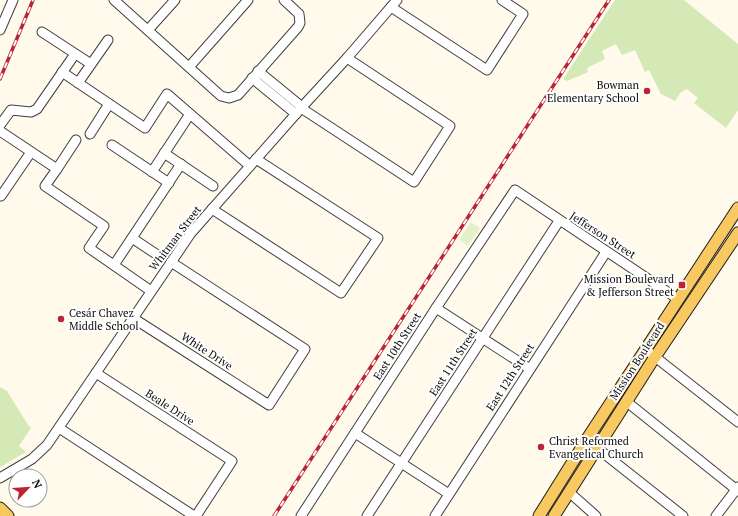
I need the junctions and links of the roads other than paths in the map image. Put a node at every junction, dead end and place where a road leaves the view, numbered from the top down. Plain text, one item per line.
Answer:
1 (14, 0) edge
2 (114, 0) edge
3 (175, 0) edge
4 (248, 0) edge
5 (284, 0) edge
6 (397, 0) edge
7 (502, 0) edge
8 (391, 7) junction
9 (0, 30) edge
10 (148, 30) junction
11 (42, 32) dead end
12 (108, 40) dead end
13 (75, 54) junction
14 (347, 58) junction
15 (91, 64) junction
16 (189, 67) junction
17 (62, 72) junction
18 (255, 75) junction
19 (78, 83) junction
20 (109, 104) junction
21 (300, 110) junction
22 (190, 114) junction
23 (0, 125) edge
24 (0, 131) edge
25 (90, 134) dead end
26 (76, 140) dead end
27 (112, 145) dead end
28 (31, 152) junction
29 (164, 153) junction
30 (256, 159) junction
31 (181, 164) junction
32 (250, 166) junction
33 (56, 169) junction
34 (152, 172) junction
35 (169, 183) junction
36 (213, 186) dead end
37 (515, 190) joint
38 (1, 196) edge
39 (738, 208) edge
40 (212, 209) junction
41 (559, 221) junction
42 (738, 233) edge
43 (132, 238) junction
44 (606, 252) junction
45 (159, 256) dead end
46 (705, 257) junction
47 (170, 262) junction
48 (114, 265) junction
49 (716, 265) junction
50 (151, 291) junction
51 (678, 299) junction
52 (436, 308) junction
53 (133, 318) junction
54 (483, 338) junction
55 (646, 349) junction
56 (656, 357) junction
57 (530, 369) junction
58 (96, 373) junction
59 (627, 402) junction
60 (738, 422) edge
61 (59, 428) junction
62 (355, 433) junction
63 (597, 448) junction
64 (401, 463) junction
65 (0, 478) edge
66 (737, 489) edge
67 (568, 492) junction
68 (449, 494) junction
69 (0, 508) edge
70 (8, 516) edge
71 (195, 516) edge
72 (301, 516) edge
73 (367, 516) edge
74 (434, 516) edge
75 (539, 516) edge
76 (554, 516) edge
77 (596, 516) edge
78 (683, 516) edge
79 (716, 516) edge

1 - 9 street
2 - 10 street
3 - 10 street
4 - 16 street
5 - 18 street
6 - 8 street, Whitman Street
7 - 8 street
8 - 14 street, Whitman Street
10 - 16 street
11 - 13 street
12 - 15 street
13 - 15 street
13 - 17 street
14 - 21 street, Whitman Street
14 - 21 street
15 - 19 street
16 - 18 street
17 - 19 street
17 - 23 street
18 - 21 street
19 - 20 street
20 - 22 street
20 - 25 street
21 - 30 street, Whitman Street
22 - 29 street
22 - 32 street
24 - 28 street
26 - 33 street
27 - 34 street
28 - 33 street
28 - 38 street
29 - 31 street
29 - 34 street
30 - 32 street, Whitman Street
30 - 40 street
31 - 35 street
31 - 36 street
32 - 40 street, Whitman Street
33 - 48 street
34 - 35 street
35 - 43 street
37 - 41 street, Jefferson Street
37 - 52 street, East 10th Street
39 - 46 main road, Mission Boulevard
40 - 47 street, Whitman Street
41 - 44 street, Jefferson Street
41 - 54 street, East 11th Street
42 - 49 main road, Mission Boulevard
43 - 45 street
43 - 48 street
44 - 51 street, Jefferson Street
44 - 57 street, East 12th Street
46 - 49 main road
46 - 51 main road, Mission Boulevard
47 - 50 street, Whitman Street
47 - 53 street, White Drive
48 - 50 street
49 - 56 main road, Mission Boulevard
50 - 53 street, Whitman Street
51 - 55 main road, Mission Boulevard
52 - 54 street
52 - 62 street, East 10th Street
53 - 58 street, Whitman Street
54 - 57 street
54 - 64 street, East 11th Street
55 - 56 street
55 - 75 main road, Mission Boulevard
56 - 59 main road, Mission Boulevard
56 - 60 street
57 - 68 street, East 12th Street
58 - 61 street, Whitman Street
58 - 71 street, Beale Drive
59 - 63 main road, Mission Boulevard
59 - 66 street
61 - 65 street, Whitman Street
61 - 71 street
62 - 64 street
62 - 72 street, East 10th Street
63 - 67 main road, Mission Boulevard
63 - 78 street
64 - 68 street
64 - 73 street, East 11th Street
66 - 79 street
67 - 76 main road, Mission Boulevard
67 - 77 street
68 - 74 street, East 12th Street
69 - 70 main road

